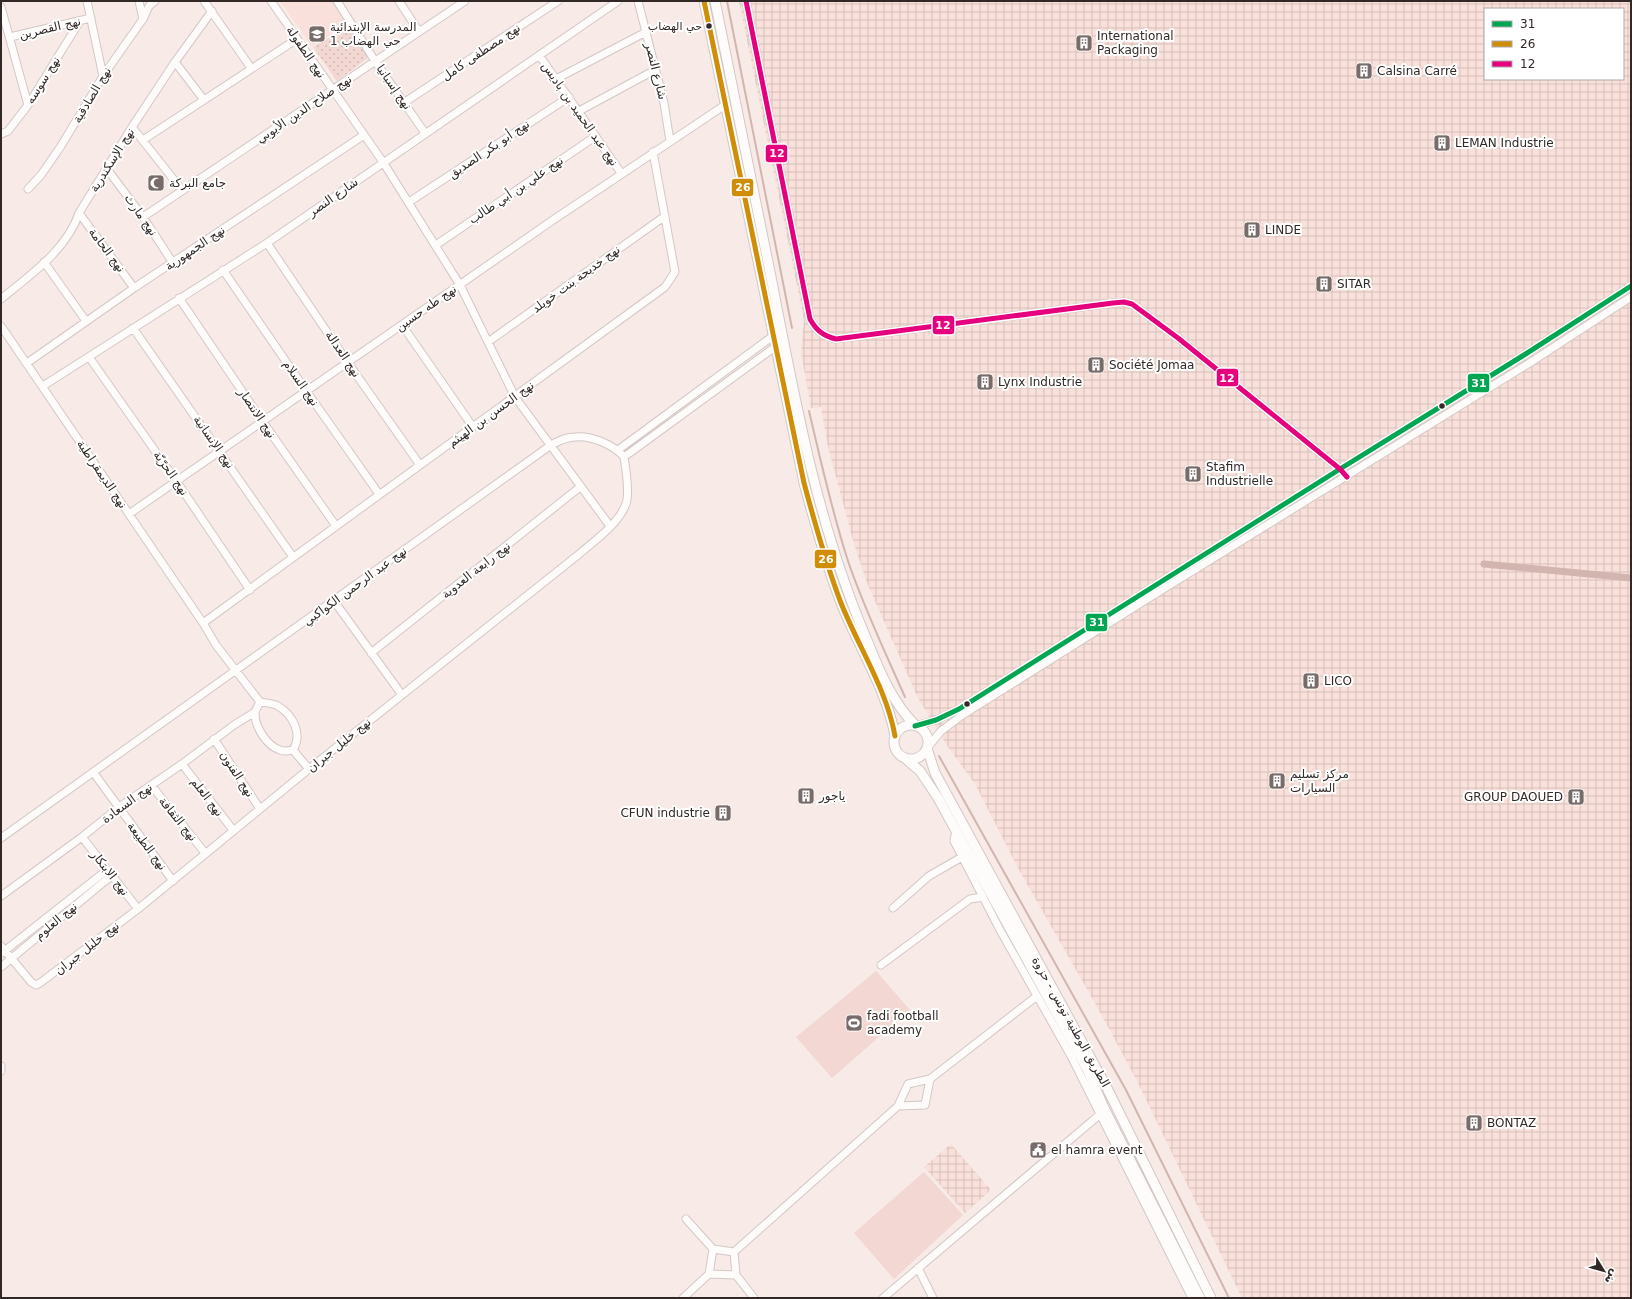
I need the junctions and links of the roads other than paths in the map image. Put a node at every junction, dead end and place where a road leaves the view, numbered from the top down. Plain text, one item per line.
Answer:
1 (87, 1) edge
2 (139, 1) edge
3 (155, 1) edge
4 (204, 1) edge
5 (271, 1) edge
6 (337, 1) edge
7 (399, 1) edge
8 (464, 1) edge
9 (558, 1) edge
10 (618, 1) edge
11 (638, 1) edge
12 (704, 1) edge
13 (715, 1) edge
14 (746, 1) edge
15 (1, 7) edge
16 (212, 11) junction
17 (91, 18) junction
18 (143, 19) junction
19 (80, 21) junction
20 (419, 32) junction
21 (646, 32) junction
22 (10, 37) junction
23 (297, 39) junction
24 (539, 55) junction
25 (375, 61) junction
26 (175, 62) junction
27 (251, 68) junction
28 (655, 70) junction
29 (103, 76) junction
30 (556, 79) junction
31 (332, 90) junction
32 (569, 97) junction
33 (204, 100) junction
34 (405, 102) junction
35 (28, 105) junction
36 (725, 105) junction
37 (579, 111) junction
38 (132, 127) junction
39 (425, 133) junction
40 (1, 134) edge
41 (364, 135) junction
42 (596, 136) junction
43 (143, 140) junction
44 (670, 141) junction
45 (653, 152) junction
46 (383, 162) junction
47 (107, 169) junction
48 (622, 173) junction
49 (28, 190) dead end
50 (182, 190) junction
51 (409, 202) junction
52 (79, 213) junction
53 (665, 216) junction
54 (144, 217) junction
55 (266, 242) junction
56 (436, 245) junction
57 (44, 262) junction
58 (173, 263) junction
59 (224, 270) junction
60 (460, 285) junction
61 (1631, 286) edge
62 (134, 288) junction
63 (1631, 297) edge
64 (179, 298) junction
65 (1, 299) edge
66 (86, 321) junction
67 (402, 325) junction
68 (1, 326) edge
69 (133, 328) junction
70 (773, 336) junction
71 (488, 342) junction
72 (775, 347) junction
73 (89, 357) junction
74 (27, 363) junction
75 (348, 363) junction
76 (43, 386) junction
77 (307, 392) junction
78 (515, 397) junction
79 (263, 422) junction
80 (473, 427) junction
81 (551, 445) junction
82 (618, 450) junction
83 (221, 452) junction
84 (624, 457) junction
85 (420, 465) junction
86 (1340, 469) junction
87 (1347, 477) junction
88 (177, 482) junction
89 (580, 487) junction
90 (379, 494) junction
91 (129, 514) junction
92 (336, 526) junction
93 (610, 526) junction
94 (293, 557) junction
95 (250, 590) junction
96 (334, 601) junction
97 (203, 623) junction
98 (371, 653) junction
99 (236, 670) junction
100 (402, 695) junction
101 (260, 702) junction
102 (255, 712) junction
103 (915, 726) junction
104 (895, 736) junction
105 (214, 739) junction
106 (927, 747) junction
107 (293, 750) junction
108 (906, 759) junction
109 (182, 764) junction
110 (309, 769) junction
111 (93, 772) junction
112 (151, 785) junction
113 (118, 808) junction
114 (260, 809) junction
115 (233, 830) junction
116 (956, 830) junction
117 (82, 837) junction
118 (1, 838) edge
119 (205, 852) junction
120 (962, 857) junction
121 (109, 873) junction
122 (173, 881) junction
123 (1, 896) edge
124 (982, 897) junction
125 (892, 908) dead end
126 (138, 909) junction
127 (2, 950) edge
128 (11, 959) junction
129 (880, 965) dead end
130 (1, 967) edge
131 (1037, 996) junction
132 (1, 1066) edge
133 (1, 1071) edge
134 (930, 1079) junction
135 (898, 1106) junction
136 (1103, 1112) junction
137 (686, 1219) dead end
138 (713, 1249) junction
139 (734, 1252) junction
140 (918, 1268) junction
141 (709, 1274) junction
142 (736, 1275) junction
143 (683, 1298) edge
144 (754, 1298) edge
145 (883, 1298) edge
146 (933, 1298) edge
147 (1192, 1298) edge
148 (1200, 1298) edge
149 (1212, 1298) edge

1 - 17 street
2 - 18 street
3 - 18 street, نهج الصادقية
4 - 16 street
5 - 23 street, نهج الطفولة
6 - 25 street, نهج إسبانيا
7 - 20 street
8 - 20 street, نهج صلاح الدين الأيوبي
9 - 34 street, نهج مصطفى كامل
10 - 24 street, شارع النصر
11 - 21 street, شارع النصر
12 - 36 main road
13 - 103 main road
14 - 86 street
15 - 22 street
16 - 26 street, نهج الإسكندرية
16 - 27 street
17 - 19 street, نهج القصرين
17 - 29 street
18 - 29 street, نهج الصادقية
19 - 22 street, نهج القصرين
19 - 35 street, نهج سوسه
20 - 25 street, نهج صلاح الدين الأيوبي
21 - 28 street, شارع النصر
21 - 30 street
22 - 35 street
23 - 27 street
23 - 31 street, نهج الطفولة
24 - 30 street, نهج عبد الحميد بن باديس
24 - 39 street, شارع النصر
25 - 31 street, نهج صلاح الدين الأيوبي
25 - 34 street, نهج إسبانيا
26 - 33 street
26 - 38 street, نهج الإسكندرية
27 - 33 street
28 - 37 street
28 - 44 street, شارع النصر
29 - 49 street, نهج الصادقية
30 - 32 street, نهج عبد الحميد بن باديس
31 - 41 street, نهج الطفولة
31 - 50 street, نهج صلاح الدين الأيوبي
32 - 37 street, نهج عبد الحميد بن باديس
32 - 51 street, نهج أبو بكر الصديق
33 - 43 street
34 - 39 street, نهج إسبانيا
35 - 40 street, نهج سوسه
36 - 44 street, نهج طه حسين
36 - 70 main road
37 - 42 street, نهج عبد الحميد بن باديس
38 - 43 street
38 - 47 street, نهج الإسكندرية
39 - 46 street, شارع النصر
41 - 46 street, نهج الطفولة
41 - 58 street, نهج الجمهورية
42 - 48 street, نهج عبد الحميد بن باديس
42 - 56 street, نهج علي بن أبي طالب
43 - 50 street
44 - 45 street, نهج طه حسين
45 - 48 street, نهج طه حسين
45 - 53 street, نهج الحسن بن الهيثم
46 - 51 street, نهج الطفولة
46 - 55 street, شارع النصر
47 - 52 street, نهج الإسكندرية
47 - 54 street, نهج مارث
48 - 60 street, نهج طه حسين
50 - 54 street, نهج صلاح الدين الأيوبي
51 - 56 street, نهج الطفولة
52 - 57 street, نهج الإسكندرية
52 - 62 street, نهج الحامة
53 - 71 street, نهج خديجة بنت خويلد
53 - 78 street, نهج الحسن بن الهيثم
54 - 58 street, نهج مارث
55 - 59 street, شارع النصر
55 - 75 street, نهج العدالة
56 - 60 street, نهج الطفولة
57 - 65 street, نهج الإسكندرية
57 - 66 street
58 - 62 street, نهج الجمهورية
59 - 64 street, شارع النصر
59 - 77 street, نهج السلام
60 - 67 street, نهج طه حسين
60 - 71 street, نهج الطفولة
61 - 86 street
62 - 66 street, نهج الجمهورية
63 - 87 street
64 - 69 street, شارع النصر
64 - 79 street, نهج الانتصار
66 - 74 street, نهج الجمهورية
67 - 75 street, نهج طه حسين
67 - 80 street
68 - 74 street, نهج الديمقراطية
69 - 73 street, شارع النصر
69 - 83 street, نهج الإنسانية
70 - 72 main road
70 - 82 street
71 - 78 street, نهج الطفولة
72 - 84 street
72 - 104 main road
73 - 76 street, شارع النصر
73 - 88 street, نهج الحرّيّة
74 - 76 street, نهج الديمقراطية
75 - 77 street, نهج طه حسين
75 - 85 street, نهج العدالة
76 - 91 street, نهج الديمقراطية
77 - 79 street, نهج طه حسين
77 - 90 street, نهج السلام
78 - 80 street, نهج الحسن بن الهيثم
78 - 81 street, نهج الطفولة
79 - 83 street, نهج طه حسين
79 - 92 street, نهج الانتصار
80 - 85 street, نهج الحسن بن الهيثم
81 - 82 street, نهج عبد الرحمن الكواكبي
81 - 89 street, نهج الطفولة
81 - 96 street, نهج عبد الرحمن الكواكبي
82 - 84 street, نهج عبد الرحمن الكواكبي
83 - 88 street, نهج طه حسين
83 - 94 street, نهج الإنسانية
84 - 93 street, نهج خليل جبران
85 - 90 street, نهج الحسن بن الهيثم
86 - 87 street
86 - 103 street
87 - 106 street
88 - 91 street, نهج طه حسين
88 - 95 street, نهج الحرّيّة
89 - 93 street, نهج الطفولة
89 - 98 street, نهج رابعة العدوية
90 - 92 street, نهج الحسن بن الهيثم
91 - 97 street, نهج الديمقراطية
92 - 94 street, نهج الحسن بن الهيثم
93 - 100 street, نهج خليل جبران
94 - 95 street, نهج الحسن بن الهيثم
95 - 97 street, نهج الحسن بن الهيثم
96 - 98 street
96 - 99 street, نهج عبد الرحمن الكواكبي
97 - 99 street, نهج الديمقراطية
98 - 100 street
99 - 101 street, نهج الديمقراطية
99 - 111 street, نهج عبد الرحمن الكواكبي
100 - 110 street, نهج خليل جبران
101 - 102 street
101 - 107 street
102 - 105 street, نهج السعادة
102 - 107 street
103 - 104 main road
103 - 106 main road
104 - 108 main road
105 - 109 street, نهج السعادة
105 - 114 street, نهج الفنون
106 - 108 main road
106 - 149 main road, الطريق الوطنية تونس - حزوة
107 - 110 street
108 - 116 main road, الطريق الوطنية تونس - حزوة
109 - 112 street, نهج السعادة
109 - 115 street, نهج العلم
110 - 114 street, نهج خليل جبران
111 - 113 street, نهج الطبيعة
111 - 118 street, نهج عبد الرحمن الكواكبي
112 - 113 street, نهج السعادة
112 - 119 street, نهج الثقافة
113 - 117 street, نهج السعادة
113 - 122 street, نهج الطبيعة
114 - 115 street, نهج خليل جبران
115 - 119 street, نهج خليل جبران
116 - 120 street
116 - 136 main road, الطريق الوطنية تونس - حزوة
117 - 121 street, نهج الابتكار
117 - 123 street, نهج السعادة
119 - 122 street, نهج خليل جبران
120 - 124 street
120 - 125 street
121 - 126 street, نهج الابتكار
121 - 127 street, نهج العلوم
121 - 128 street, نهج العلوم
122 - 126 street, نهج خليل جبران
124 - 129 street
124 - 131 street
126 - 128 street, نهج خليل جبران
127 - 128 street, نهج خليل جبران
128 - 130 street, نهج العلوم
131 - 134 street
131 - 136 street
132 - 133 street
134 - 135 street
134 - 135 street
135 - 139 street
136 - 140 street
136 - 147 street
136 - 148 main road, الطريق الوطنية تونس - حزوة
137 - 138 street
138 - 139 street
138 - 141 street
139 - 142 street
140 - 145 street
140 - 146 street
141 - 142 street
141 - 143 street
142 - 144 street

